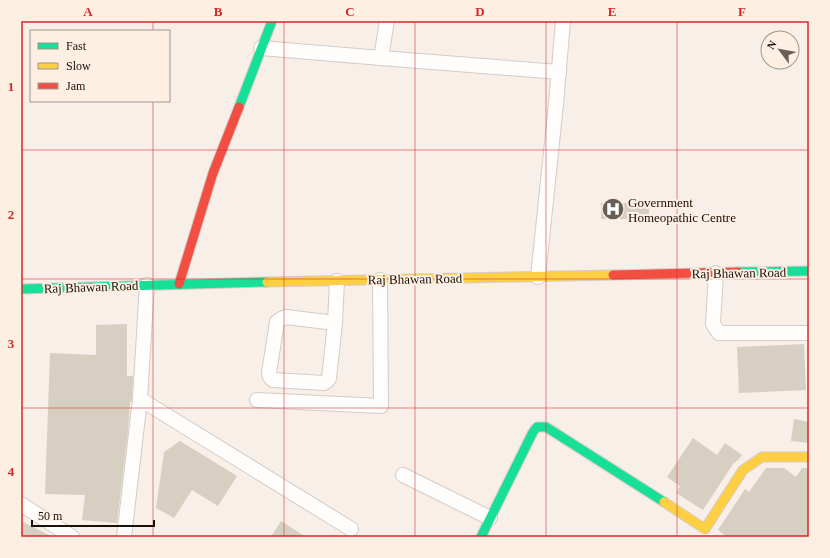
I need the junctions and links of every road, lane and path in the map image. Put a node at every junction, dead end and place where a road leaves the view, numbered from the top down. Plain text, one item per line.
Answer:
1 (272, 21) edge
2 (387, 21) edge
3 (563, 21) edge
4 (261, 48) junction
5 (381, 58) junction
6 (559, 72) junction
7 (809, 271) edge
8 (716, 273) junction
9 (538, 277) junction
10 (380, 280) junction
11 (337, 281) junction
12 (179, 284) junction
13 (147, 285) junction
14 (21, 289) edge
15 (335, 323) junction
16 (809, 333) edge
17 (140, 400) junction
18 (257, 400) dead end
19 (809, 457) edge
20 (403, 475) dead end
21 (21, 504) edge
22 (490, 518) junction
23 (351, 529) dead end
24 (703, 533) edge
25 (72, 537) edge
26 (124, 537) edge
27 (481, 537) edge

1 - 4 street
2 - 5 street
3 - 6 street
4 - 5 street
4 - 12 street
5 - 6 street
6 - 9 street
7 - 8 street, Raj Bhawan Road
8 - 9 street, Raj Bhawan Road
8 - 16 street
9 - 10 street, Raj Bhawan Road
10 - 11 street, Raj Bhawan Road
10 - 18 street
11 - 12 street, Raj Bhawan Road
11 - 15 street
12 - 13 street, Raj Bhawan Road
13 - 14 street, Raj Bhawan Road
13 - 17 street
15 - 15 street
17 - 23 street
17 - 26 street
19 - 24 street
20 - 22 street
21 - 25 street
22 - 24 street
22 - 27 street

